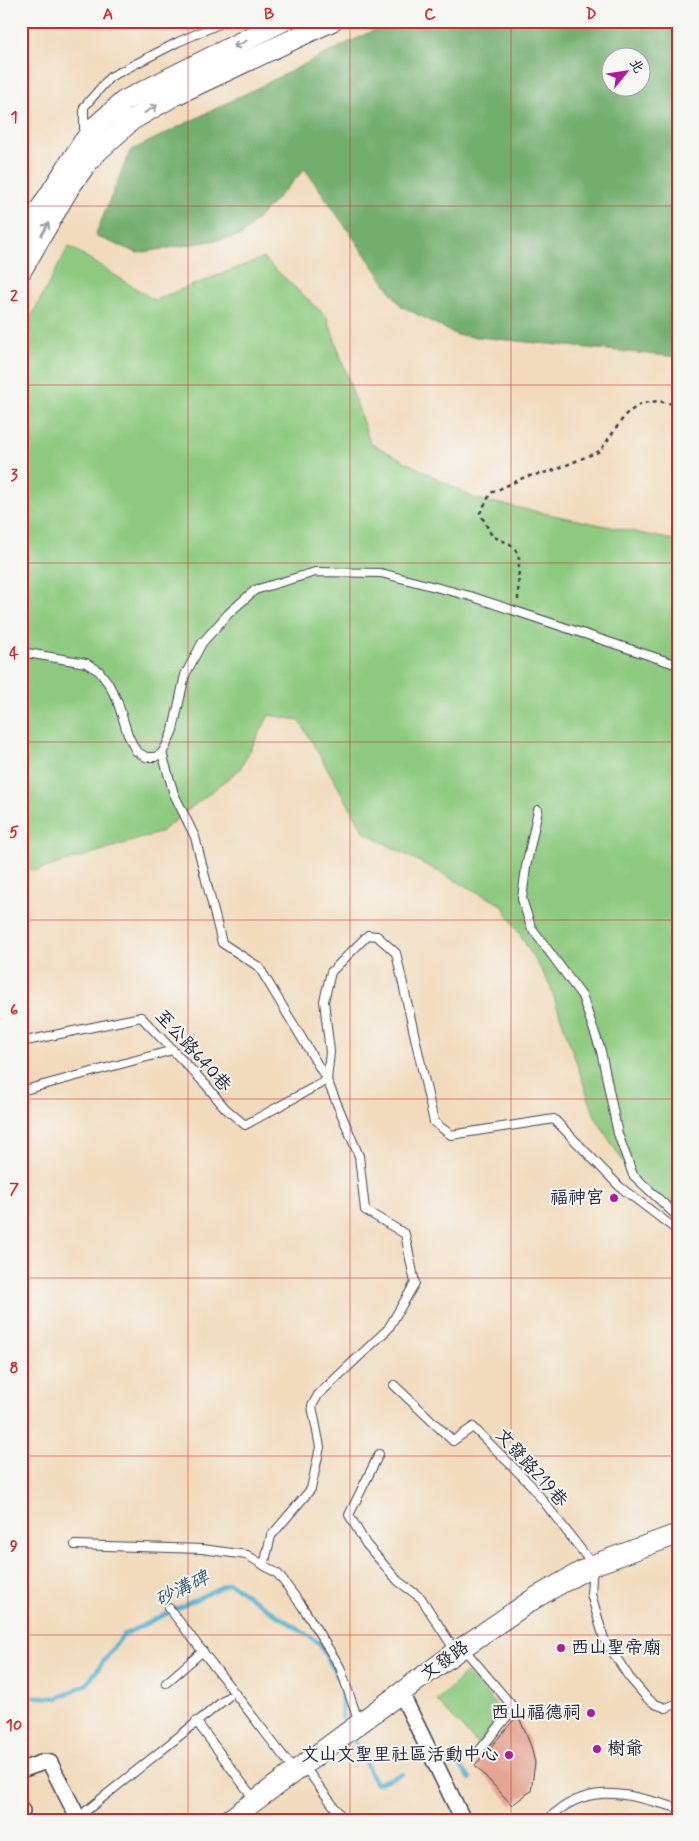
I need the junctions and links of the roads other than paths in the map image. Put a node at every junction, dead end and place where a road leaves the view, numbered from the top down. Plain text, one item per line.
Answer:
1 (226, 21) edge
2 (283, 21) edge
3 (332, 21) edge
4 (84, 141) junction
5 (87, 163) junction
6 (21, 238) edge
7 (23, 263) edge
8 (21, 652) edge
9 (678, 664) edge
10 (162, 753) junction
11 (538, 810) dead end
12 (21, 1042) edge
13 (173, 1050) junction
14 (327, 1080) junction
15 (21, 1091) edge
16 (678, 1217) edge
17 (678, 1231) edge
18 (394, 1386) dead end
19 (379, 1454) dead end
20 (678, 1534) edge
21 (75, 1545) dead end
22 (264, 1565) junction
23 (593, 1565) junction
24 (168, 1608) dead end
25 (459, 1650) junction
26 (203, 1651) junction
27 (166, 1683) dead end
28 (401, 1693) junction
29 (228, 1697) dead end
30 (678, 1704) edge
31 (196, 1721) junction
32 (359, 1724) junction
33 (479, 1751) dead end
34 (300, 1769) junction
35 (21, 1770) edge
36 (256, 1800) junction
37 (678, 1808) edge
38 (82, 1815) edge
39 (229, 1820) edge
40 (344, 1820) edge
41 (463, 1820) edge
42 (547, 1820) edge

1 - 4 lane
2 -> 4 street
5 -> 3 street
4 - 5 lane
4 - 6 street
7 -> 5 street
8 - 10 lane
9 - 10 lane
10 - 14 lane
11 - 16 lane
12 - 13 lane, 至公路640巷
13 - 14 lane, 至公路640巷
13 - 15 lane
14 - 17 lane
14 - 22 lane
18 - 23 lane, 文發路219巷
19 - 25 lane
20 - 23 street, 文發路
21 - 22 lane
22 - 32 lane
23 - 25 street, 文發路
23 - 30 lane
24 - 26 lane
25 - 28 street, 文發路
25 - 33 lane
26 - 27 lane
26 - 34 lane
28 - 32 street, 文發路
28 - 41 street
29 - 31 lane
31 - 36 lane
31 - 38 lane
32 - 34 street, 文發路
34 - 36 street, 文發路
34 - 40 lane
35 - 38 street
36 - 39 street, 文發路
37 - 42 lane

